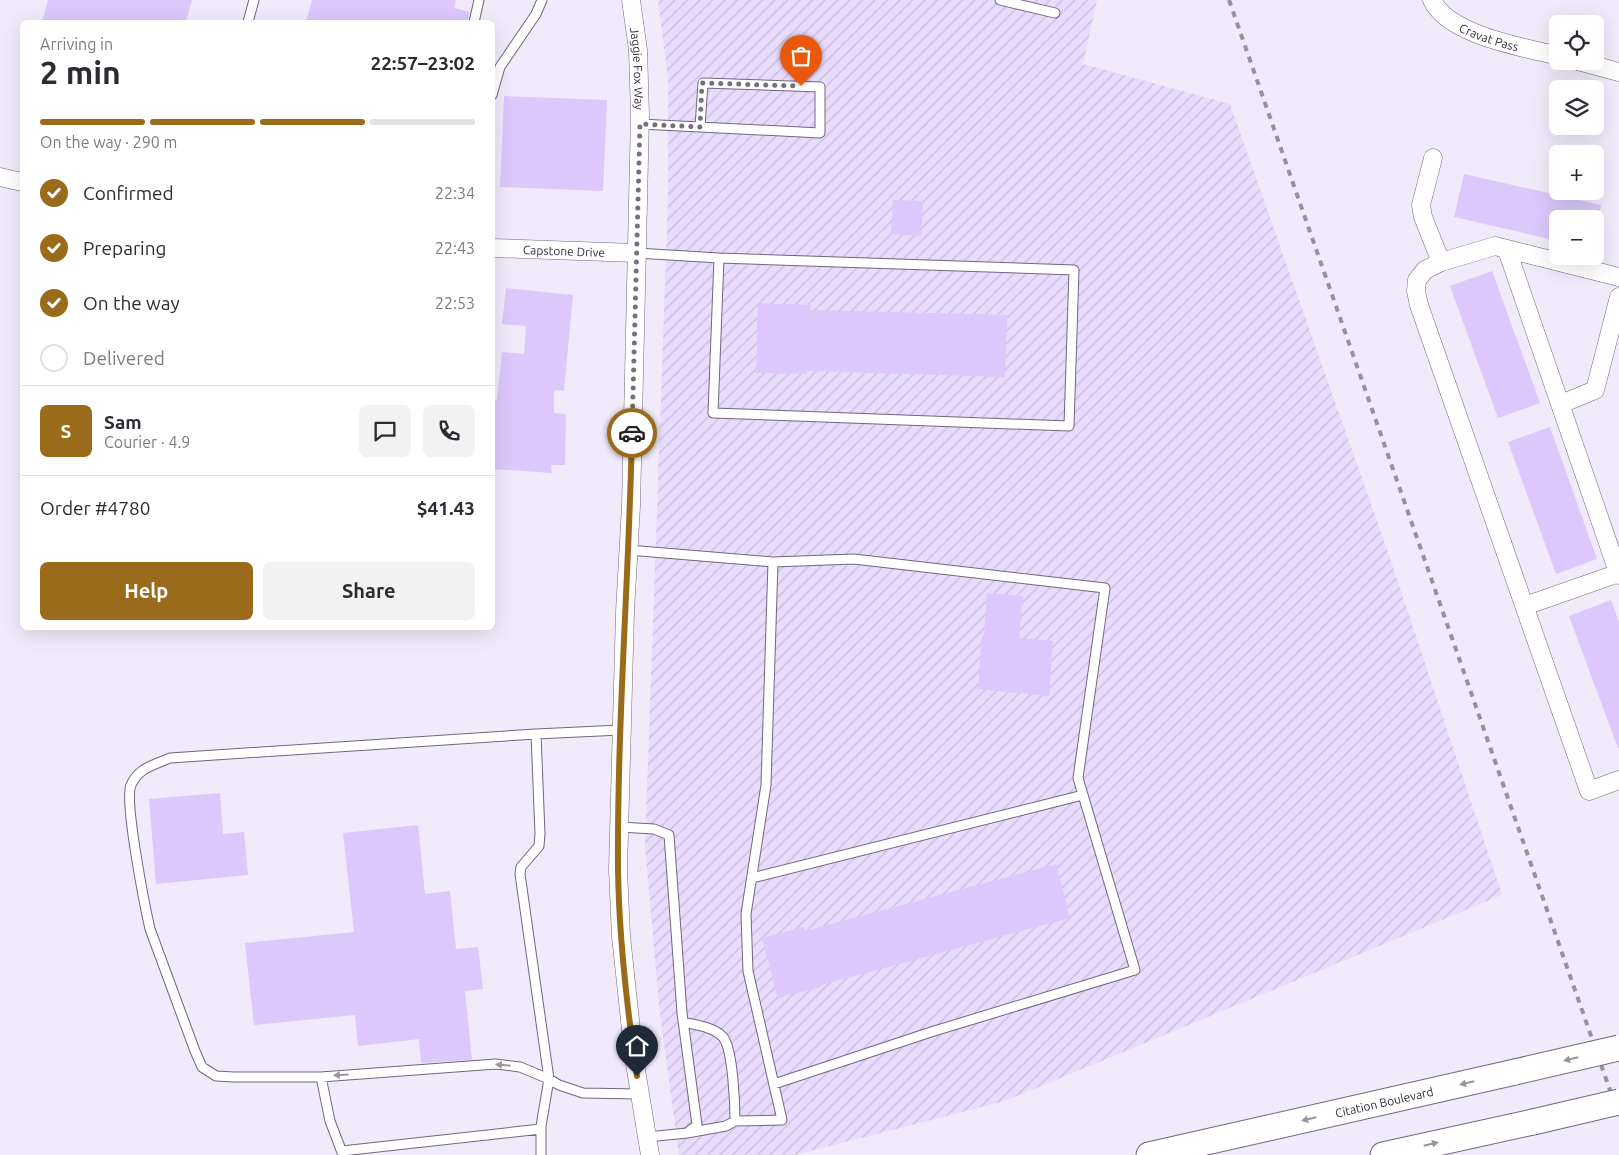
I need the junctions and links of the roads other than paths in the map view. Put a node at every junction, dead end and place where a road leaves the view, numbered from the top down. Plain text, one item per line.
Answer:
1 (254, 0) edge
2 (480, 0) edge
3 (542, 0) edge
4 (631, 0) edge
5 (1000, 0) edge
6 (1432, 0) edge
7 (1055, 13) dead end
8 (249, 20) edge
9 (475, 20) edge
10 (1549, 54) edge
11 (1604, 68) edge
12 (1619, 72) edge
13 (495, 84) edge
14 (640, 124) junction
15 (700, 127) junction
16 (1433, 158) dead end
17 (0, 177) edge
18 (20, 182) edge
19 (495, 248) edge
20 (1507, 250) junction
21 (636, 253) junction
22 (718, 258) junction
23 (1441, 262) junction
24 (1619, 277) edge
25 (1619, 297) edge
26 (1561, 404) junction
27 (628, 550) junction
28 (773, 562) junction
29 (1619, 574) edge
30 (1524, 606) junction
31 (621, 730) junction
32 (536, 734) junction
33 (1619, 780) edge
34 (1084, 796) junction
35 (619, 827) junction
36 (752, 878) junction
37 (683, 1022) junction
38 (1619, 1048) edge
39 (321, 1077) junction
40 (549, 1079) junction
41 (774, 1084) junction
42 (640, 1094) junction
43 (1619, 1102) edge
44 (735, 1121) junction
45 (541, 1129) junction
46 (687, 1133) junction
47 (647, 1137) junction
48 (342, 1153) edge
49 (541, 1155) edge
50 (650, 1155) edge
51 (1150, 1155) edge
52 (1383, 1155) edge

1 - 8 lane
2 - 9 lane
3 - 13 lane
4 - 14 street, Jaggie Fox Way
5 - 7 lane
6 - 10 street, Cravat Pass
11 - 12 street
14 - 15 lane
14 - 21 street, Jaggie Fox Way
15 - 15 lane
16 - 23 street
17 - 18 street
19 - 21 street, Capstone Drive
20 - 23 street
20 - 24 street
20 - 26 street
21 - 22 lane
21 - 27 street, Jaggie Fox Way
22 - 22 lane
23 - 30 street
25 - 26 street
26 - 29 street
27 - 28 lane
27 - 31 street, Jaggie Fox Way
28 - 34 lane
28 - 36 lane
29 - 30 street
30 - 33 street
31 - 32 lane
31 - 35 street, Jaggie Fox Way
32 - 39 lane
32 - 40 lane
34 - 36 lane
34 - 41 lane
35 - 37 lane
35 - 42 street, Jaggie Fox Way
36 - 41 lane
37 - 44 lane
37 - 46 lane
38 -> 51 main road, Citation Boulevard, bridge
40 -> 39 lane
39 - 48 lane
40 - 42 lane
40 - 45 lane
41 - 44 lane
42 - 47 street, Jaggie Fox Way
52 -> 43 main road, bridge
44 - 46 lane
45 - 48 lane
45 - 49 lane
46 - 47 lane
47 - 50 street, Jaggie Fox Way

